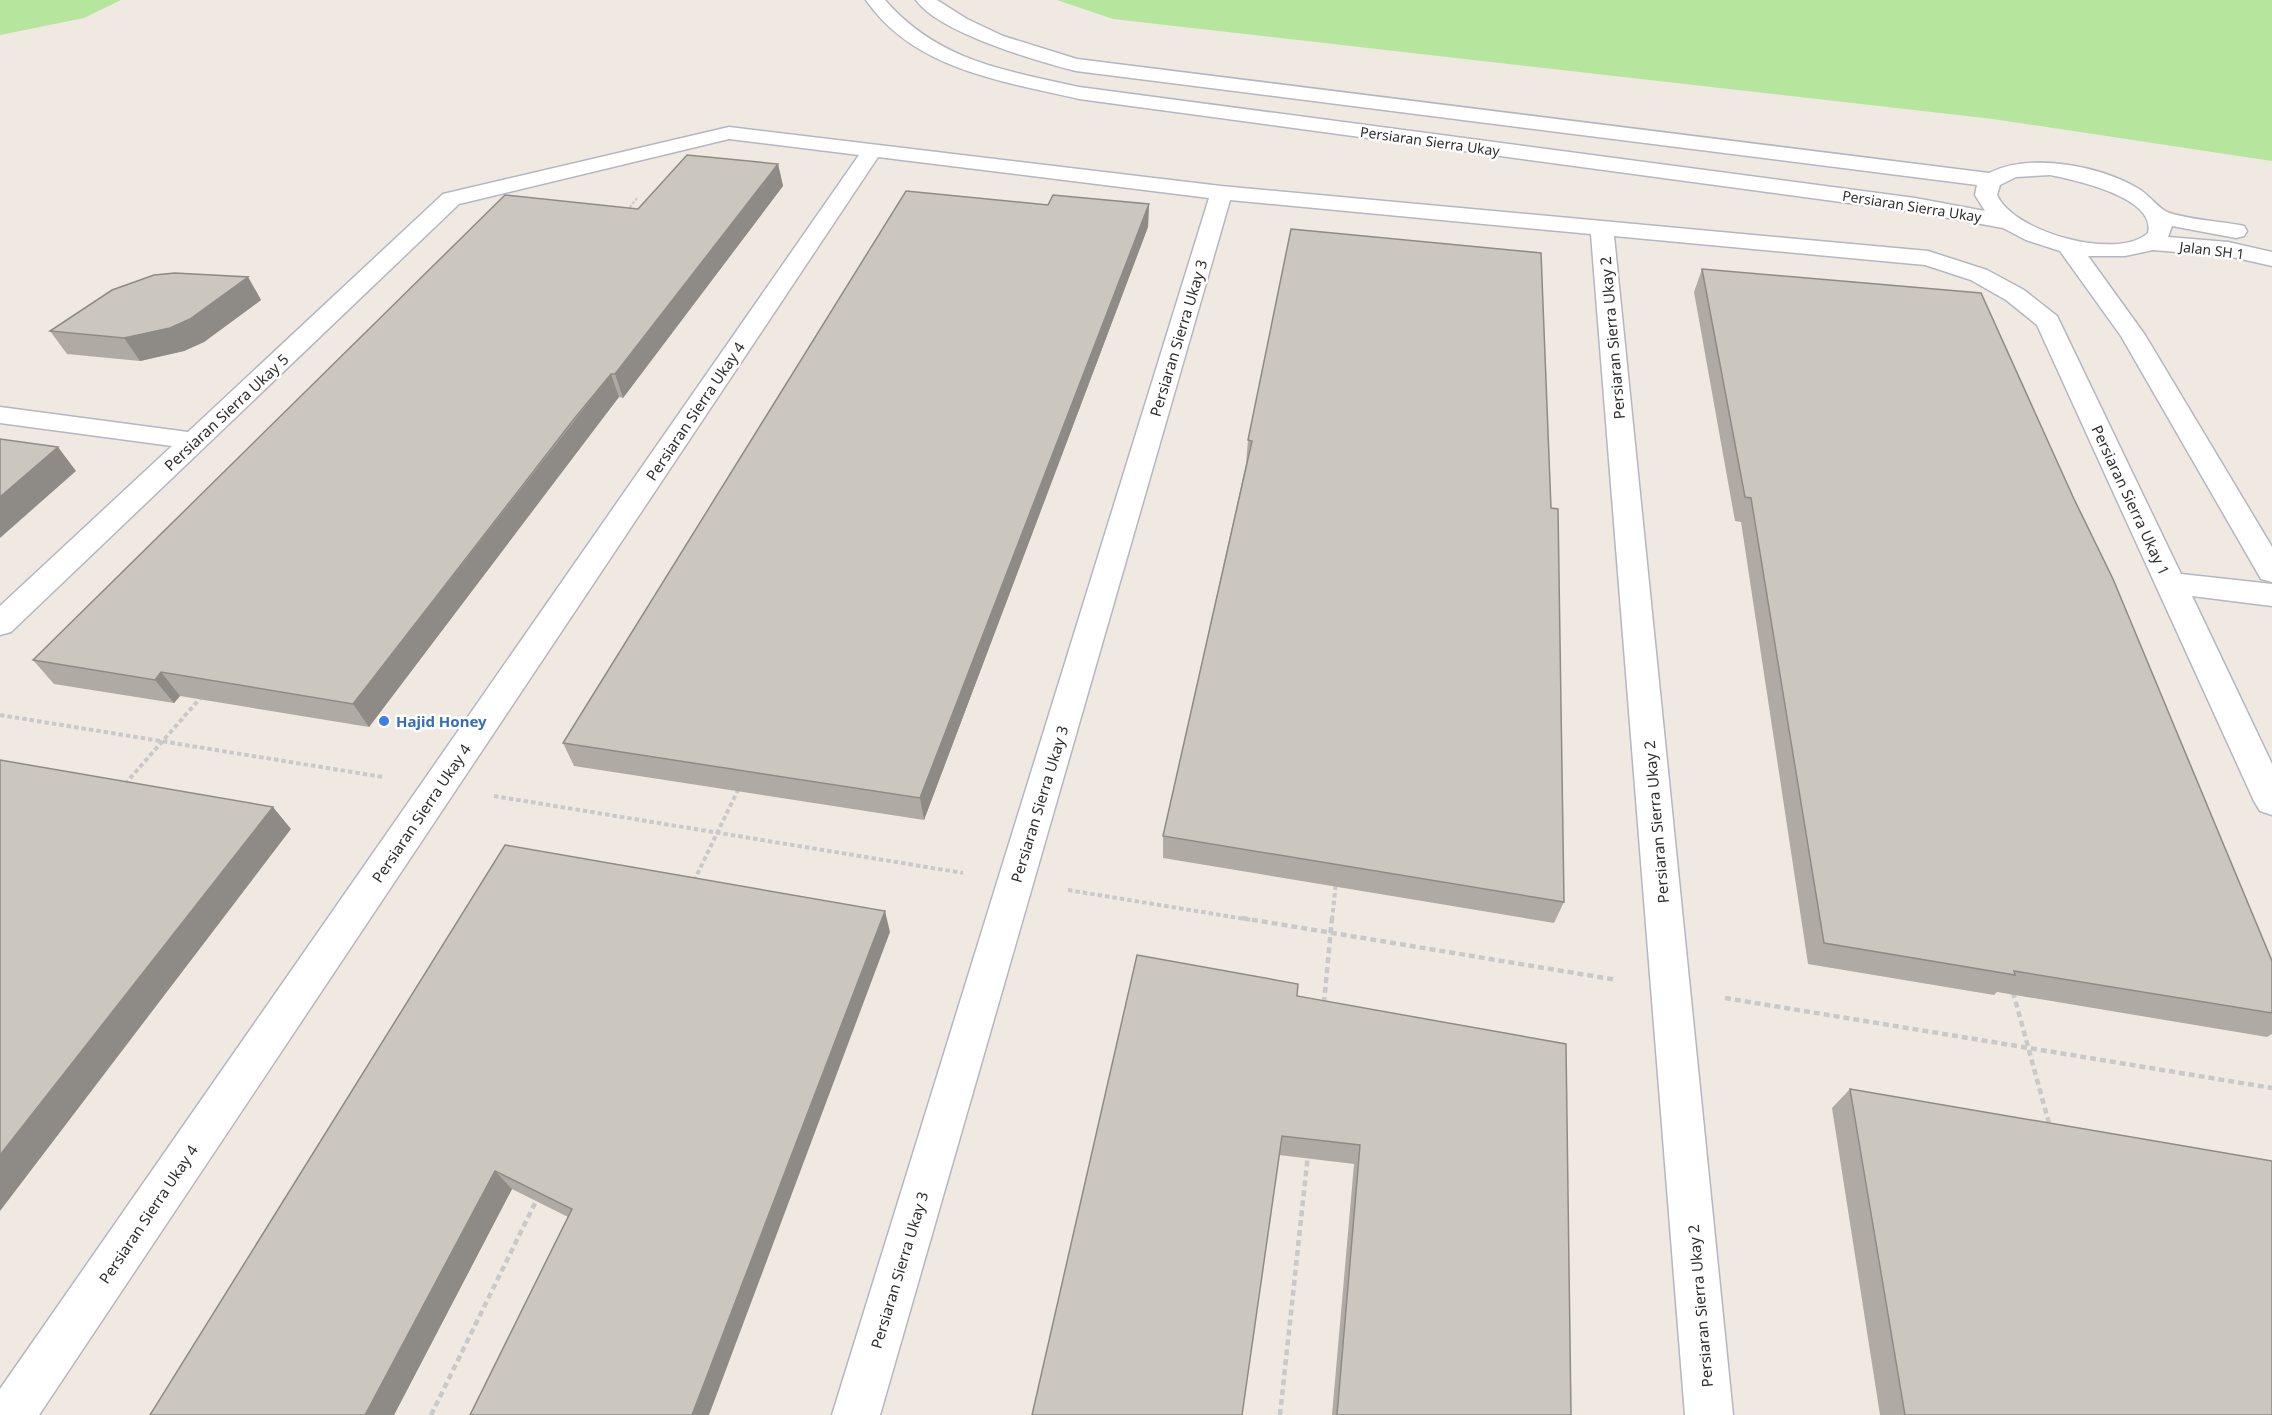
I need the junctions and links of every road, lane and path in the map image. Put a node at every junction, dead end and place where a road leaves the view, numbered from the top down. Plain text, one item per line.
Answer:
1 (875, 0) edge
2 (925, 0) edge
3 (685, 143) junction
4 (872, 150) junction
5 (1991, 180) junction
6 (1221, 193) junction
7 (451, 199) joint
8 (623, 215) edge
9 (2158, 217) junction
10 (2008, 222) junction
11 (1602, 228) junction
12 (2272, 237) edge
13 (2151, 243) junction
14 (2067, 245) junction
15 (2272, 259) edge
16 (0, 415) edge
17 (195, 441) junction
18 (2272, 572) edge
19 (2170, 583) junction
20 (2272, 595) edge
21 (0, 624) edge
22 (209, 688) edge
23 (0, 715) edge
24 (163, 742) junction
25 (744, 779) edge
26 (124, 786) edge
27 (439, 786) junction
28 (2272, 801) edge
29 (717, 832) junction
30 (1337, 874) edge
31 (1016, 882) junction
32 (691, 885) edge
33 (1331, 933) junction
34 (1671, 989) junction
35 (2013, 991) edge
36 (1322, 1015) edge
37 (2029, 1048) junction
38 (2272, 1088) edge
39 (2050, 1128) edge
40 (1309, 1145) edge
41 (540, 1193) edge
42 (11, 1415) edge
43 (431, 1415) edge
44 (856, 1415) edge
45 (1280, 1415) edge
46 (1710, 1415) edge

1 - 10 street, Persiaran Sierra Ukay
2 - 5 street, Persiaran Sierra Ukay
3 - 4 street, Persiaran Sierra Ukay 1
3 - 7 street, Persiaran Sierra Ukay 1
3 - 8 path
4 - 6 street, Persiaran Sierra Ukay 1
4 - 27 street, Persiaran Sierra Ukay 4
5 - 9 street
5 - 10 street
6 - 11 street, Persiaran Sierra Ukay 1
6 - 31 street, Persiaran Sierra Ukay 3
7 - 17 street, Persiaran Sierra Ukay 5
9 - 12 street, Jalan SH 1
9 - 13 street
10 - 14 street, Jalan SH 1
11 - 19 street, Persiaran Sierra Ukay 1
11 - 34 street, Persiaran Sierra Ukay 2
13 - 14 street, Jalan SH 1
13 - 15 street, Jalan SH 1
14 - 18 street
16 - 17 street
17 - 21 street, Persiaran Sierra Ukay 5
19 - 20 street
19 - 28 street, Persiaran Sierra Ukay 1
22 - 24 path
23 - 24 path
24 - 26 path
24 - 27 path
25 - 29 path
27 - 29 path
27 - 42 street, Persiaran Sierra Ukay 4
29 - 31 path
29 - 32 path
30 - 33 path
31 - 33 path
31 - 44 street, Persiaran Sierra Ukay 3
33 - 34 path
33 - 36 path
34 - 37 path
34 - 46 street, Persiaran Sierra Ukay 2
35 - 37 path
37 - 38 path
37 - 39 path
40 - 45 path
41 - 43 path

